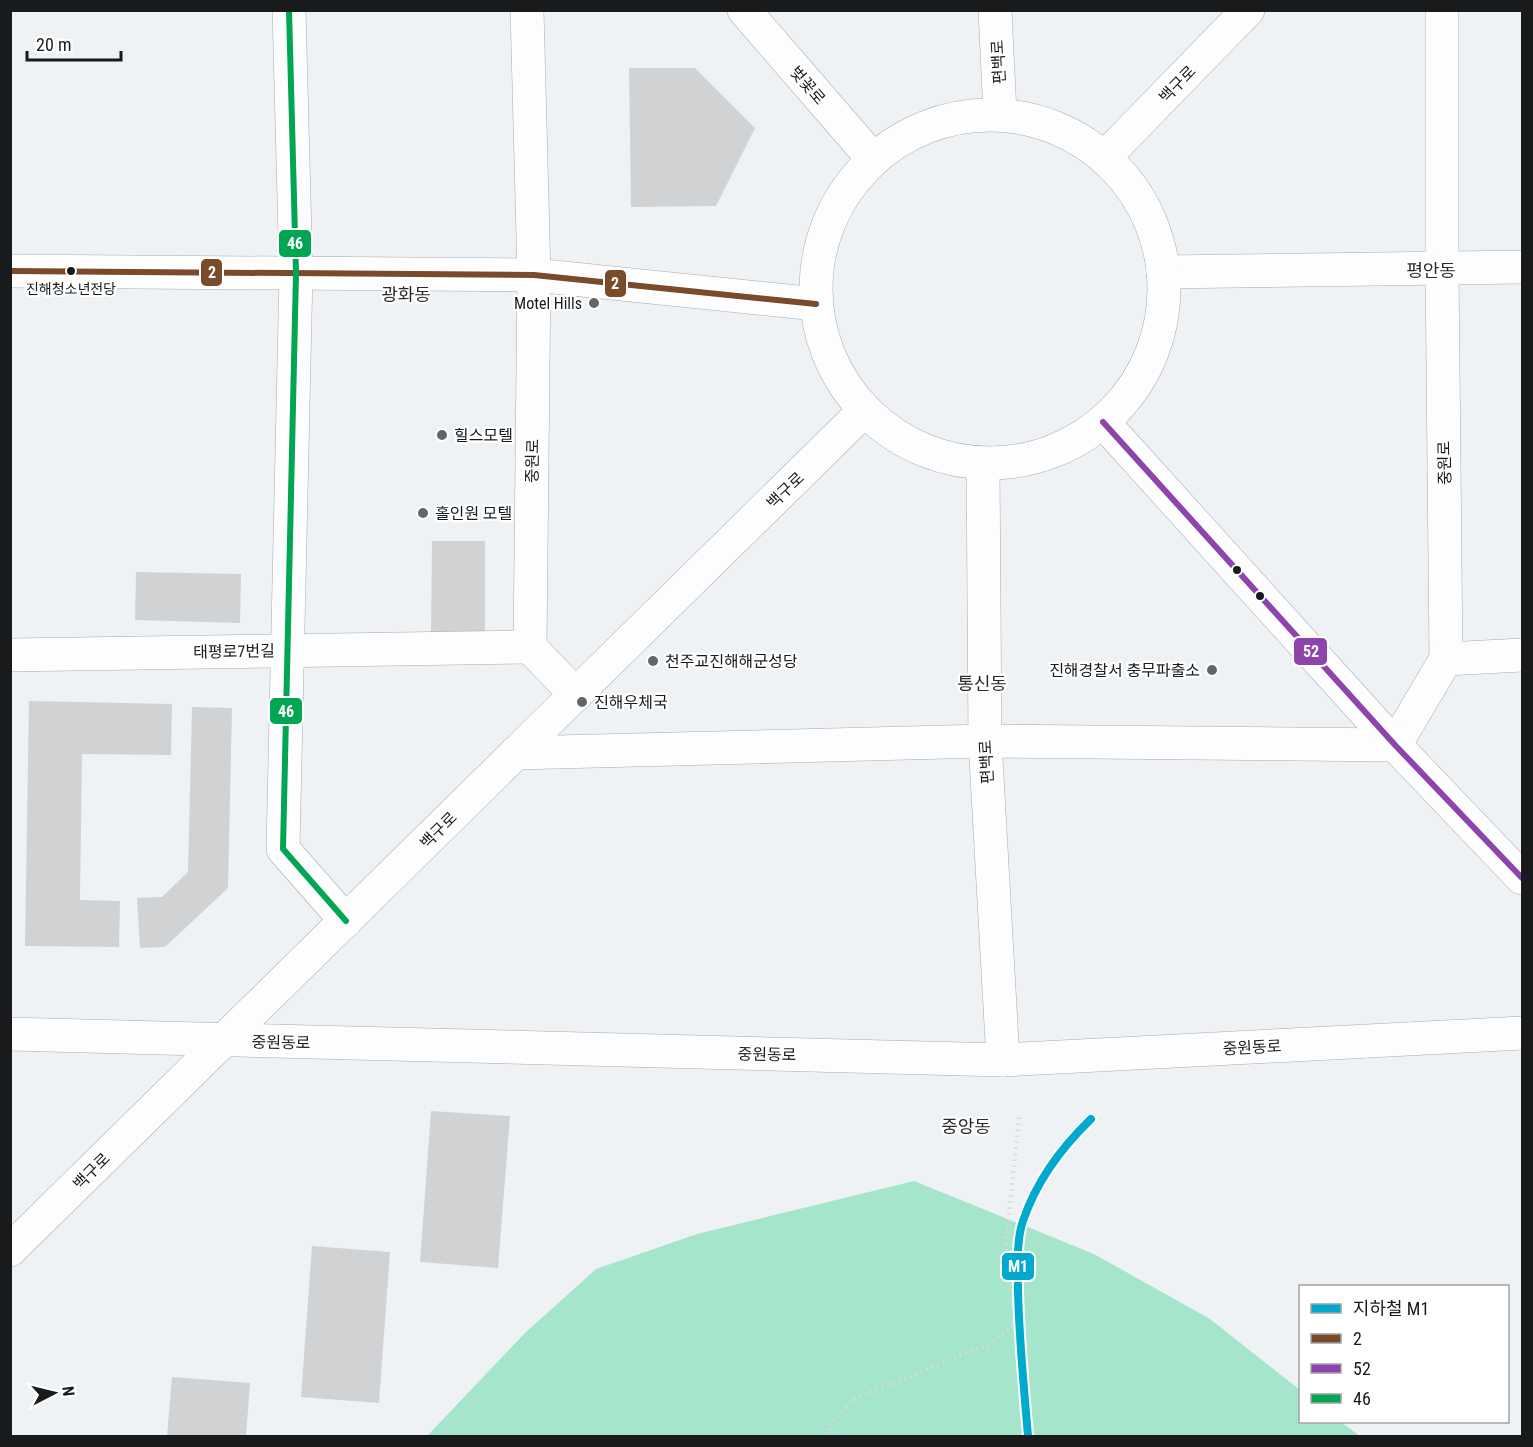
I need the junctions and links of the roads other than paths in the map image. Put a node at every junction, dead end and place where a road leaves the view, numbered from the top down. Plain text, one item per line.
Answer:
1 (289, 10) edge
2 (526, 10) edge
3 (744, 10) edge
4 (995, 10) edge
5 (1248, 10) edge
6 (1442, 10) edge
7 (1000, 114) junction
8 (1105, 157) junction
9 (873, 159) junction
10 (1522, 267) edge
11 (1442, 268) junction
12 (10, 271) edge
13 (1163, 272) junction
14 (296, 273) junction
15 (534, 275) junction
16 (816, 304) junction
17 (865, 411) junction
18 (1103, 422) junction
19 (983, 463) junction
20 (530, 647) junction
21 (288, 651) junction
22 (10, 654) edge
23 (1522, 654) edge
24 (1446, 658) junction
25 (576, 695) junction
26 (985, 741) junction
27 (1395, 745) junction
28 (516, 753) junction
29 (1522, 878) edge
30 (346, 921) junction
31 (1522, 1033) edge
32 (10, 1035) edge
33 (224, 1040) junction
34 (1003, 1060) junction
35 (10, 1250) edge

1 - 14 street
2 - 15 street, 중원로
3 - 9 street, 벚꽃로
4 - 7 street, 편백로
5 - 8 street, 백구로
6 - 11 street, 중원로
7 - 8 street
7 - 9 street
8 - 13 street
9 - 16 street
10 - 11 street
11 - 13 street
11 - 24 street, 중원로
12 - 14 street
13 - 18 street
14 - 15 street
14 - 21 street
15 - 16 street
15 - 20 street, 중원로
16 - 17 street
17 - 19 street
17 - 25 street, 백구로
18 - 19 street
18 - 27 street
19 - 26 street, 편백로
20 - 21 street, 태평로7번길
20 - 25 street
21 - 22 street, 태평로7번길
21 - 30 street
23 - 24 street
24 - 27 street
25 - 28 street, 백구로
26 - 27 street
26 - 28 street
26 - 34 street, 편백로
27 - 29 street
28 - 30 street, 백구로
30 - 33 street, 백구로
31 - 34 street, 중원동로
32 - 33 street, 중원동로
33 - 34 street, 중원동로
33 - 35 street, 백구로

